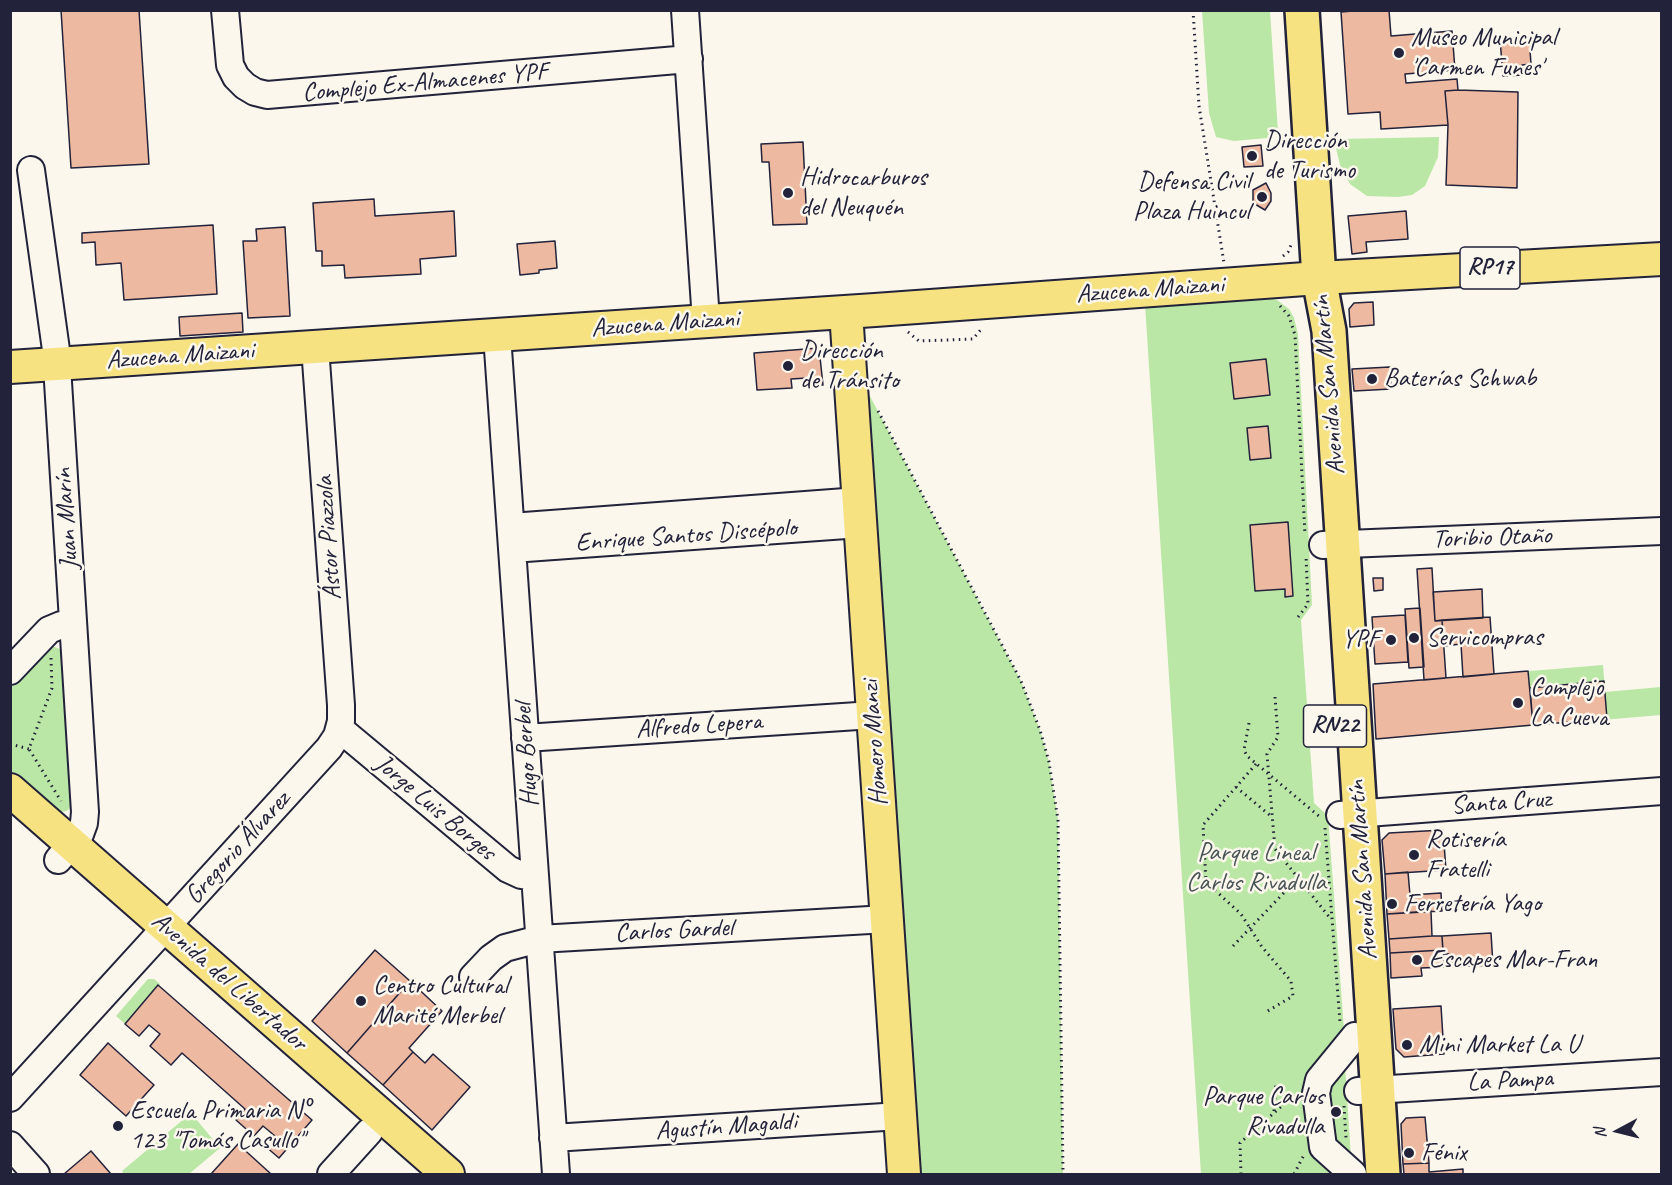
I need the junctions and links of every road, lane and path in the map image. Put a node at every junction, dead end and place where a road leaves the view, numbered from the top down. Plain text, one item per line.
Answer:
1 (225, 10) edge
2 (685, 10) edge
3 (1193, 10) edge
4 (1302, 10) edge
5 (688, 59) junction
6 (31, 170) dead end
7 (1662, 259) edge
8 (1226, 273) dead end
9 (1319, 278) junction
10 (1275, 303) dead end
11 (846, 312) junction
12 (706, 321) junction
13 (987, 322) dead end
14 (905, 328) dead end
15 (497, 335) junction
16 (315, 347) junction
17 (57, 364) junction
18 (10, 367) edge
19 (877, 408) dead end
20 (860, 513) junction
21 (1662, 531) edge
22 (512, 538) junction
23 (1319, 548) junction
24 (1298, 617) dead end
25 (73, 622) junction
26 (51, 657) dead end
27 (10, 671) edge
28 (1275, 697) dead end
29 (873, 715) junction
30 (1249, 723) dead end
31 (339, 729) junction
32 (525, 738) junction
33 (10, 744) edge
34 (29, 749) junction
35 (1257, 764) junction
36 (1269, 775) junction
37 (1236, 787) junction
38 (10, 790) edge
39 (1662, 791) edge
40 (63, 805) dead end
41 (1350, 814) junction
42 (1272, 817) junction
43 (10, 818) edge
44 (65, 852) junction
45 (535, 877) junction
46 (1298, 878) junction
47 (887, 919) junction
48 (1332, 920) junction
49 (1250, 929) junction
50 (159, 935) junction
51 (539, 939) junction
52 (1233, 946) dead end
53 (473, 977) dead end
54 (1266, 1012) dead end
55 (1347, 1031) junction
56 (1662, 1072) edge
57 (1276, 1083) dead end
58 (1299, 1091) dead end
59 (1360, 1094) junction
60 (10, 1098) edge
61 (1274, 1113) junction
62 (900, 1116) junction
63 (369, 1132) junction
64 (553, 1138) junction
65 (1346, 1144) dead end
66 (10, 1145) edge
67 (1305, 1153) dead end
68 (36, 1174) edge
69 (331, 1174) edge
70 (417, 1174) edge
71 (448, 1174) edge
72 (555, 1174) edge
73 (904, 1174) edge
74 (1063, 1174) edge
75 (1241, 1174) edge
76 (1294, 1174) edge
77 (1353, 1174) edge
78 (1364, 1174) edge
79 (1383, 1174) edge

1 - 5 street, Complejo Ex-Almacenes YPF
2 - 5 street
3 - 8 path
4 - 9 highway, RN22
5 - 12 street
6 - 17 street, Juan Marín
7 - 9 main road, RP17
9 - 11 main road, Azucena Maizani
9 - 23 highway, Avenida San Martín / RN22
10 - 23 path
11 - 12 main road, Azucena Maizani
11 - 20 main road, Homero Manzi
12 - 15 main road, Azucena Maizani
13 - 14 path
15 - 16 main road, Azucena Maizani
15 - 22 street, Hugo Berbel
16 - 17 main road, Azucena Maizani
16 - 31 street, Ástor Piazzola
17 - 18 main road, Azucena Maizani
17 - 25 street, Juan Marín
19 - 74 path
20 - 22 street, Enrique Santos Discépolo
20 - 29 main road, Homero Manzi
21 - 23 street, Toribio Otaño
22 - 32 street, Hugo Berbel
23 - 24 path
23 - 41 highway, Avenida San Martín / RN22
25 - 27 street
25 - 44 street, Juan Marín
26 - 34 path
28 - 36 path
29 - 32 street, Alfredo Lepera
29 - 47 main road, Homero Manzi
30 - 35 path
31 - 45 street, Jorge Luis Borges
31 - 50 street, Gregorio Álvarez
32 - 45 street, Hugo Berbel
33 - 34 path
34 - 40 path
35 - 36 path
35 - 37 path
36 - 42 path
36 - 48 path
37 - 42 path
37 - 49 path
38 - 44 main road, Avenida del Libertador
39 - 41 street, Santa Cruz
41 - 55 highway, Avenida San Martín / RN22
41 - 59 highway, Avenida San Martín / RN22
42 - 46 path
43 - 44 main road, Avenida del Libertador
44 - 50 main road, Avenida del Libertador
45 - 51 street, Hugo Berbel
46 - 48 path
46 - 49 path
47 - 51 street, Carlos Gardel
47 - 62 main road, Homero Manzi
48 - 55 path
49 - 52 path
49 - 54 path
50 - 60 street, Gregorio Álvarez
50 - 63 main road, Avenida del Libertador
50 - 71 main road, Avenida del Libertador
51 - 53 street, Carlos Gardel
51 - 64 street, Hugo Berbel
55 - 59 highway, Avenida San Martín / RN22
55 - 77 street
56 - 59 street, La Pampa
57 - 61 path
58 - 61 path
59 - 65 path
59 - 78 highway, Avenida San Martín / RN22
59 - 79 highway, Avenida San Martín / RN22
61 - 75 path
62 - 64 street, Agustín Magaldi
62 - 73 main road, Homero Manzi
63 - 69 street
63 - 70 main road, Avenida del Libertador
64 - 72 street, Hugo Berbel
66 - 68 street
67 - 76 path

